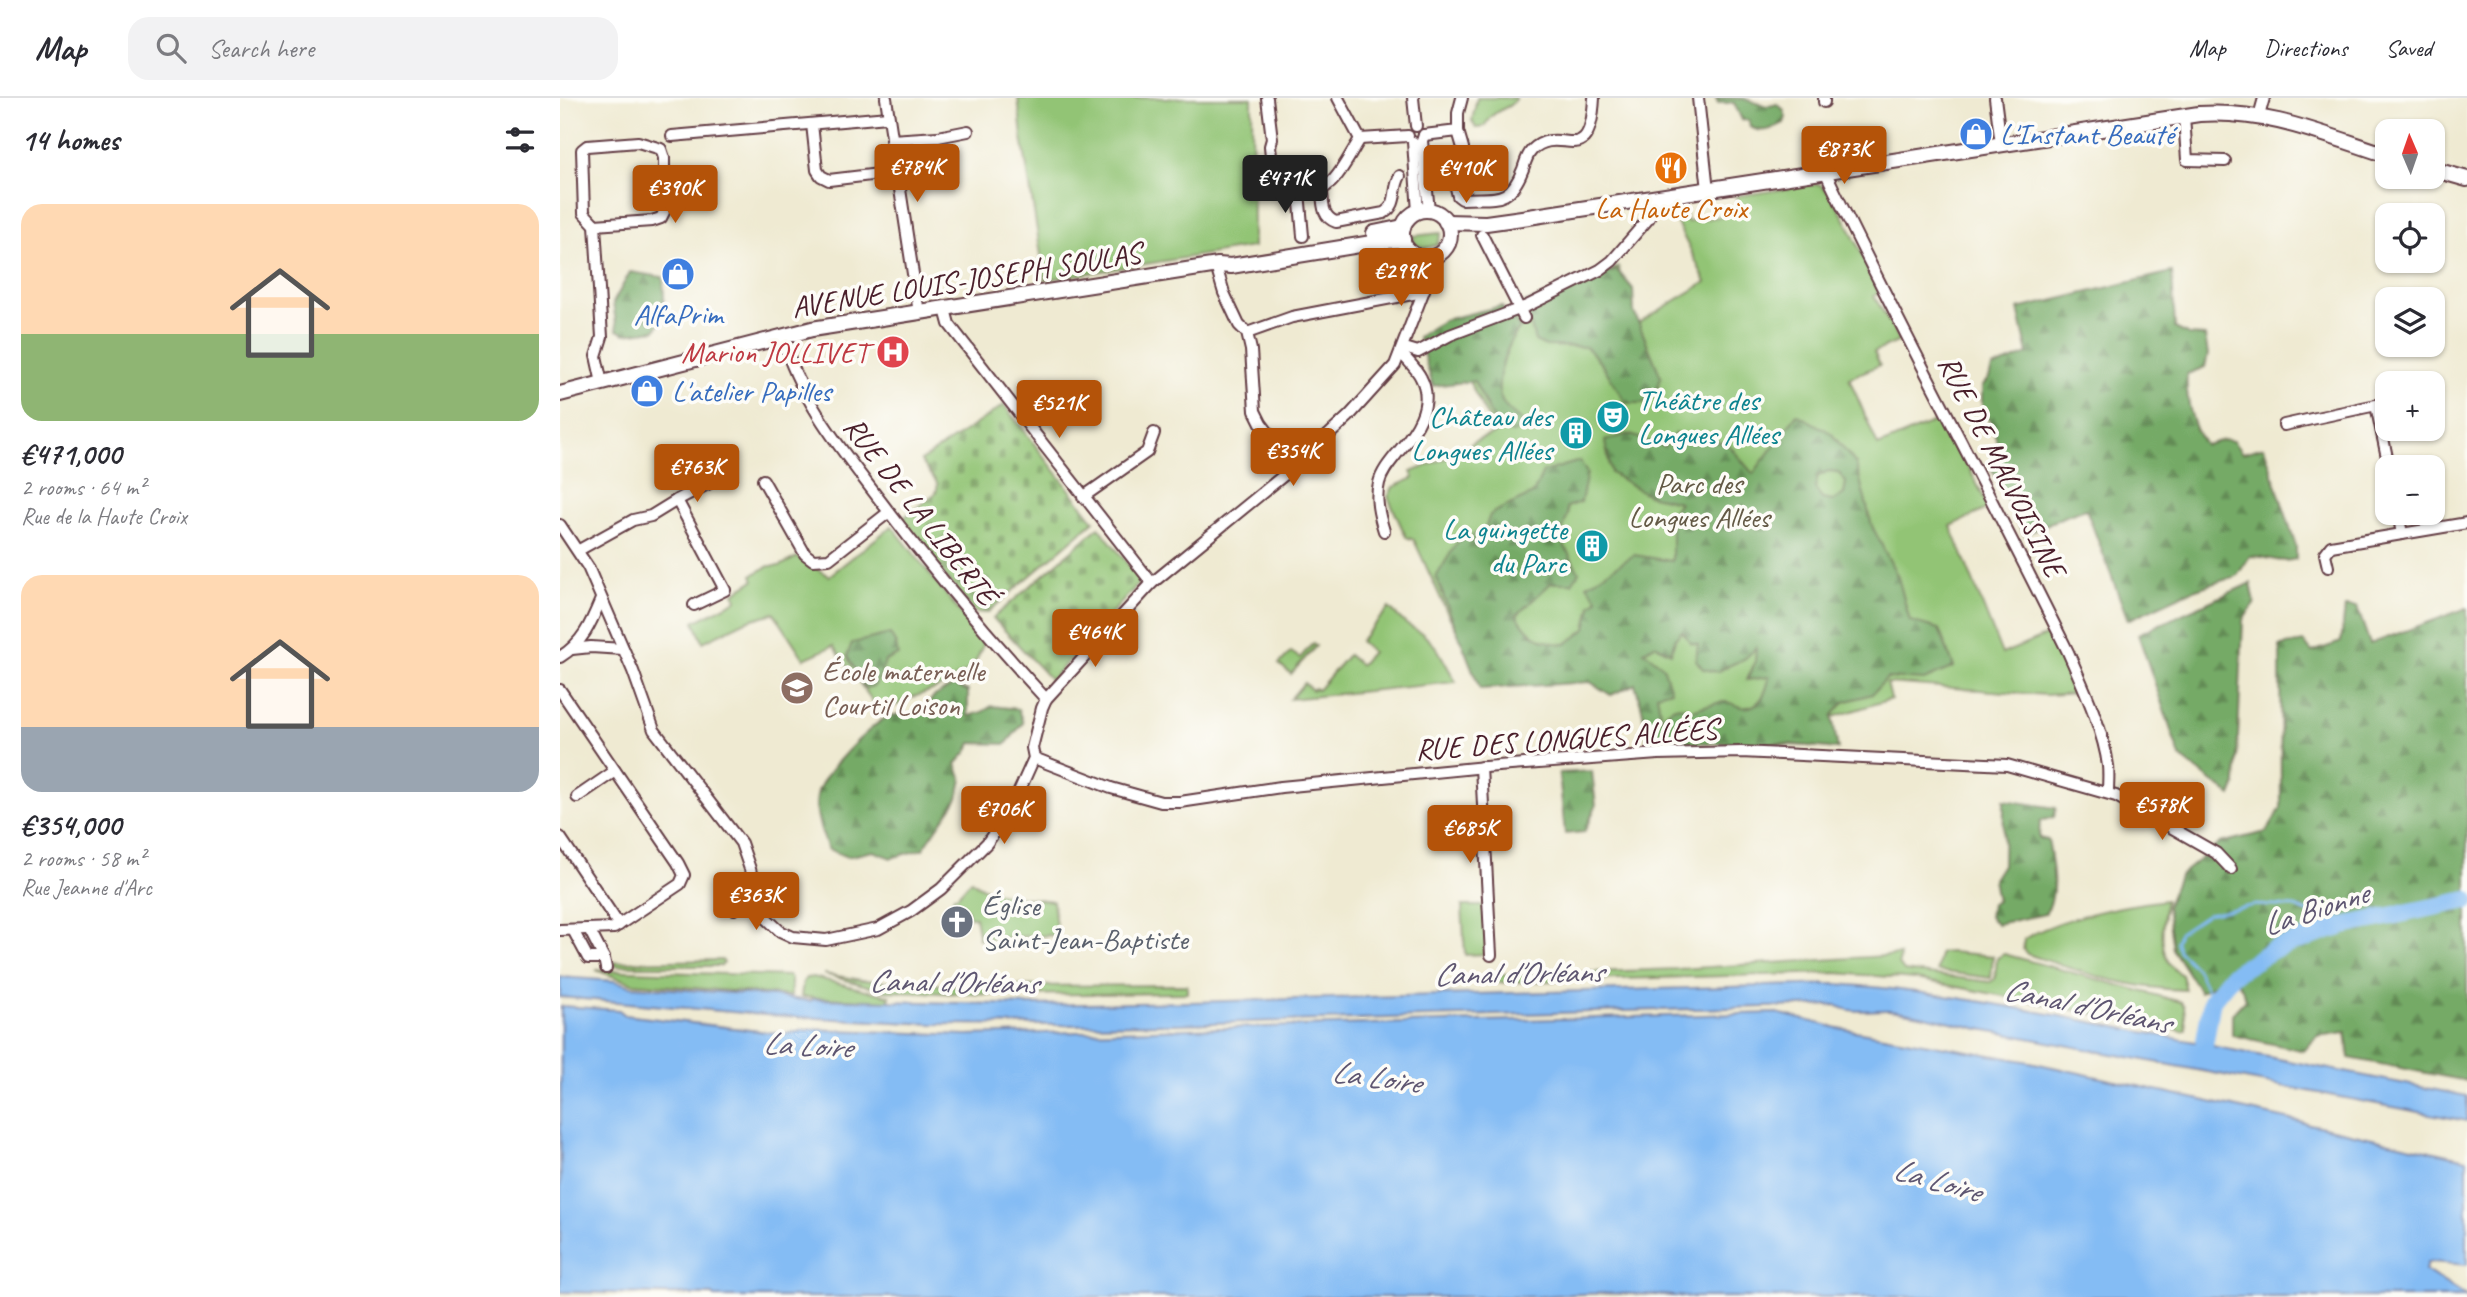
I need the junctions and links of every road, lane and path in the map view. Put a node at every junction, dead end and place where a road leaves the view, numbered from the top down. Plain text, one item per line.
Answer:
1 (886, 98) edge
2 (1266, 98) edge
3 (1355, 98) edge
4 (1413, 98) edge
5 (1462, 98) edge
6 (1594, 98) edge
7 (1698, 98) edge
8 (1994, 98) edge
9 (2264, 98) edge
10 (1341, 102) edge
11 (2184, 116) junction
12 (2259, 116) junction
13 (888, 117) junction
14 (813, 124) junction
15 (968, 131) dead end
16 (1458, 131) junction
17 (672, 136) dead end
18 (891, 139) junction
19 (1360, 139) junction
20 (1417, 139) junction
21 (2001, 144) junction
22 (2375, 151) edge
23 (2225, 160) dead end
24 (1825, 171) junction
25 (896, 172) junction
26 (2445, 173) edge
27 (1400, 176) dead end
28 (2467, 179) edge
29 (1708, 190) junction
30 (1322, 191) junction
31 (1298, 192) junction
32 (1648, 200) junction
33 (1423, 211) junction
34 (594, 225) junction
35 (1448, 228) junction
36 (1484, 229) junction
37 (1403, 233) junction
38 (1303, 236) dead end
39 (1425, 258) junction
40 (1217, 266) junction
41 (1423, 292) junction
42 (945, 309) junction
43 (919, 313) junction
44 (1522, 314) junction
45 (1247, 333) junction
46 (782, 336) junction
47 (1402, 354) junction
48 (602, 383) junction
49 (560, 394) edge
50 (2284, 425) dead end
51 (1154, 433) dead end
52 (2386, 455) edge
53 (1294, 467) junction
54 (717, 479) dead end
55 (763, 480) dead end
56 (1083, 497) junction
57 (677, 500) junction
58 (889, 512) junction
59 (2467, 523) edge
60 (560, 525) edge
61 (2400, 525) edge
62 (1384, 531) dead end
63 (2402, 534) junction
64 (579, 550) junction
65 (2328, 567) dead end
66 (1152, 583) junction
67 (601, 599) junction
68 (694, 605) dead end
69 (572, 649) junction
70 (623, 649) junction
71 (560, 657) edge
72 (560, 690) edge
73 (1046, 699) junction
74 (1034, 758) junction
75 (1481, 767) junction
76 (615, 771) junction
77 (2108, 793) junction
78 (577, 796) dead end
79 (560, 837) edge
80 (2231, 869) dead end
81 (756, 893) junction
82 (734, 909) dead end
83 (619, 925) junction
84 (589, 929) junction
85 (560, 930) edge
86 (573, 930) junction
87 (1491, 955) dead end

1 - 13 street
2 - 31 street
3 - 10 street
4 - 20 street
5 - 16 street
6 - 16 street
7 - 29 street
8 - 21 street
9 - 12 street
10 - 19 street
11 - 12 main road
11 - 21 main road
11 - 23 street
12 - 22 main road
13 - 14 street
13 - 18 street
14 - 17 street
14 - 25 street
15 - 18 street
16 - 20 street
18 - 25 street
19 - 20 street
19 - 30 street
20 - 33 street
21 - 24 main road
24 - 29 main road
24 - 77 street, RUE DE MALVOISINE
25 - 43 street
26 - 28 main road
27 - 30 street
29 - 32 main road
30 - 31 street
31 - 38 street
32 - 36 main road
32 - 44 street
33 - 35 main road
33 - 37 main road
34 - 34 street
34 - 48 street
35 - 36 main road
35 - 39 main road
36 - 44 street
37 - 39 main road
37 - 40 main road, AVENUE LOUIS-JOSEPH SOULAS
39 - 41 street
40 - 42 main road, AVENUE LOUIS-JOSEPH SOULAS
40 - 45 street
41 - 45 street
41 - 47 street
42 - 43 main road, AVENUE LOUIS-JOSEPH SOULAS
42 - 56 street
43 - 46 main road, AVENUE LOUIS-JOSEPH SOULAS
44 - 47 street
45 - 53 street
46 - 48 main road, AVENUE LOUIS-JOSEPH SOULAS
46 - 58 street, RUE DE LA LIBERTÉ
47 - 53 street
47 - 62 street
48 - 49 main road, AVENUE LOUIS-JOSEPH SOULAS
50 - 52 street
51 - 56 street
53 - 66 street
54 - 57 street
55 - 58 street
56 - 66 street
57 - 64 street
57 - 68 street
58 - 73 street, RUE DE LA LIBERTÉ
59 - 63 street
60 - 64 street
61 - 63 street
63 - 65 street
64 - 67 street
66 - 73 street
67 - 69 street
67 - 70 street
69 - 70 street
69 - 71 street
70 - 81 street
72 - 76 street
73 - 74 street
74 - 75 street, RUE DES LONGUES ALLÉES
74 - 81 street
75 - 77 street, RUE DES LONGUES ALLÉES
75 - 87 street
76 - 78 street
76 - 83 street
77 - 80 street, RUE DES LONGUES ALLÉES
79 - 83 street
81 - 82 street
83 - 84 street
84 - 86 street
84 - 86 street
85 - 86 street

